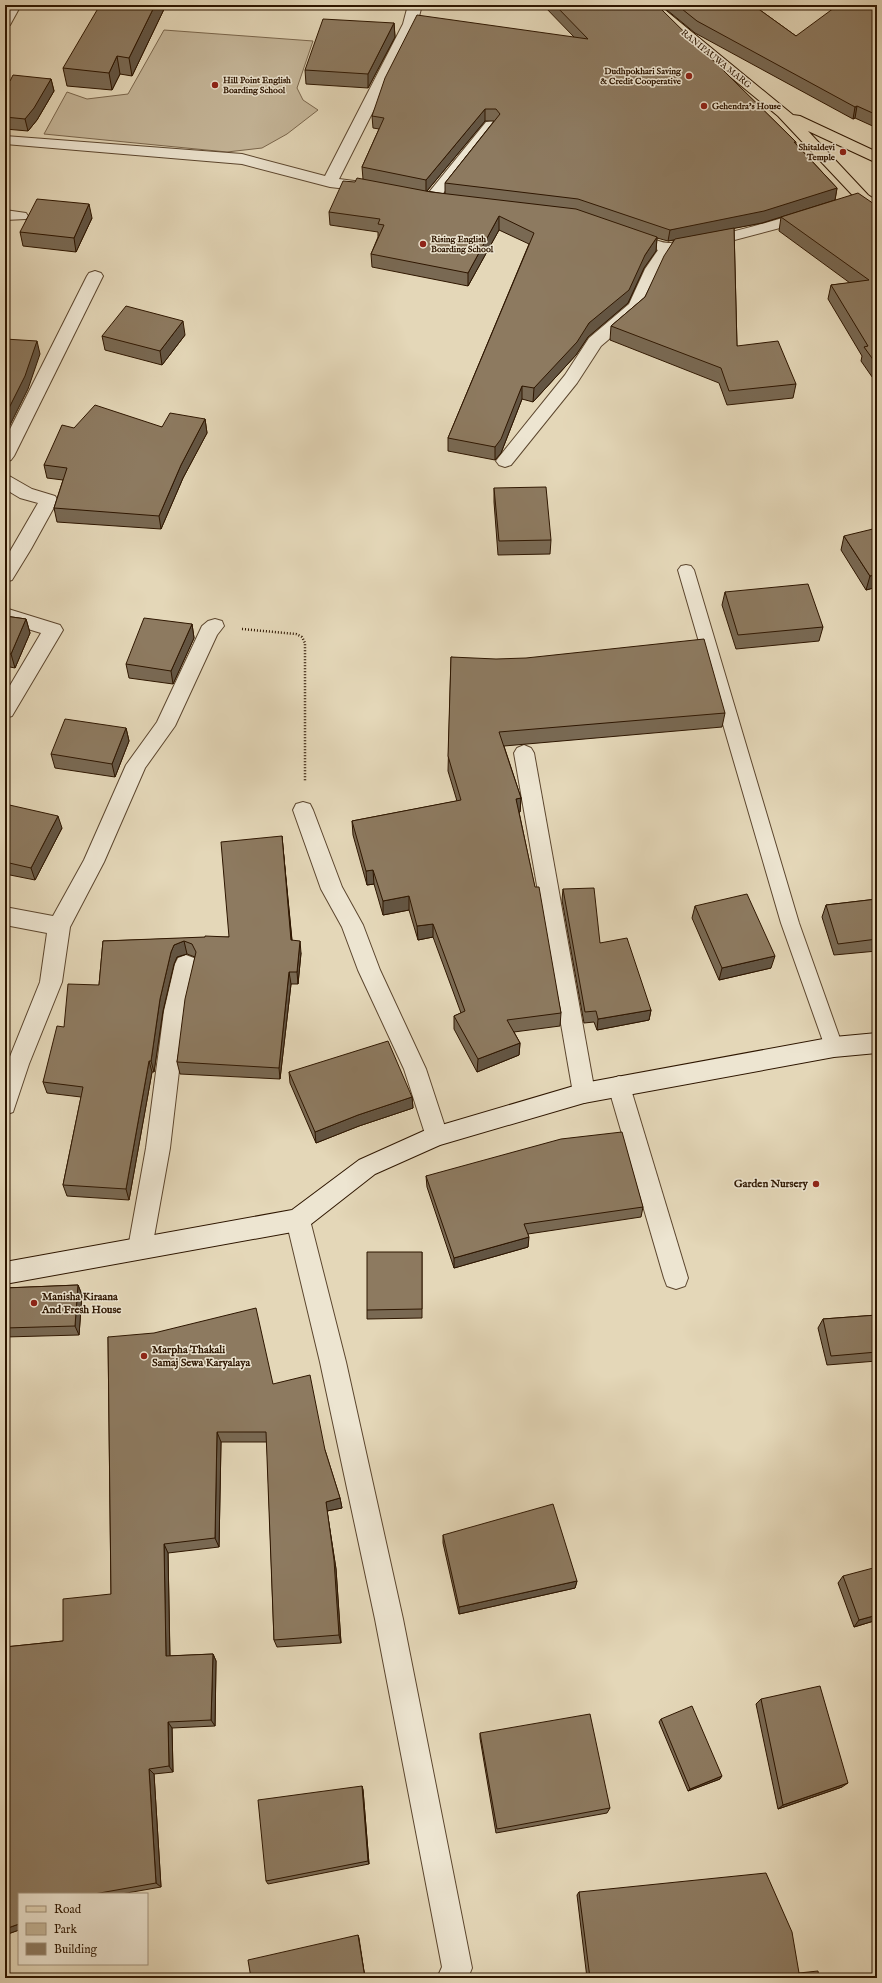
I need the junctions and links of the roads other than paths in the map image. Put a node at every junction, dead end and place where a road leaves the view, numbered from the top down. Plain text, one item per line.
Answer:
1 (14, 5) edge
2 (415, 5) edge
3 (650, 5) edge
4 (5, 22) edge
5 (783, 113) junction
6 (491, 125) edge
7 (5, 140) edge
8 (876, 156) edge
9 (330, 182) junction
10 (389, 190) edge
11 (447, 202) edge
12 (877, 208) edge
13 (820, 213) edge
14 (614, 230) edge
15 (667, 248) junction
16 (95, 276) dead end
17 (5, 456) edge
18 (505, 461) dead end
19 (5, 481) edge
20 (686, 570) dead end
21 (5, 575) edge
22 (5, 615) edge
23 (215, 626) road end
24 (5, 711) edge
25 (524, 753) dead end
26 (303, 810) road end
27 (5, 916) edge
28 (59, 926) junction
29 (186, 964) dead end
30 (877, 1043) edge
31 (834, 1047) junction
32 (619, 1086) junction
33 (584, 1093) junction
34 (5, 1105) edge
35 (436, 1136) junction
36 (298, 1220) junction
37 (140, 1248) junction
38 (5, 1273) edge
39 (676, 1278) dead end
40 (452, 1978) edge

1 - 4 street
2 - 9 street
3 - 5 main road, RANIPAUWA MARG
5 - 8 main road
5 - 12 main road
6 - 11 street
7 - 9 street
9 - 10 street
13 - 15 street
14 - 15 street
15 - 18 street
16 - 17 street
19 - 21 street
20 - 31 lane
22 - 24 street
23 - 28 street
25 - 33 street
26 - 35 street
27 - 28 street
28 - 34 street
29 - 37 street
30 - 31 street
31 - 32 street
32 - 33 street
32 - 39 street
33 - 35 street
35 - 36 street
36 - 37 street
36 - 40 street
37 - 38 street

